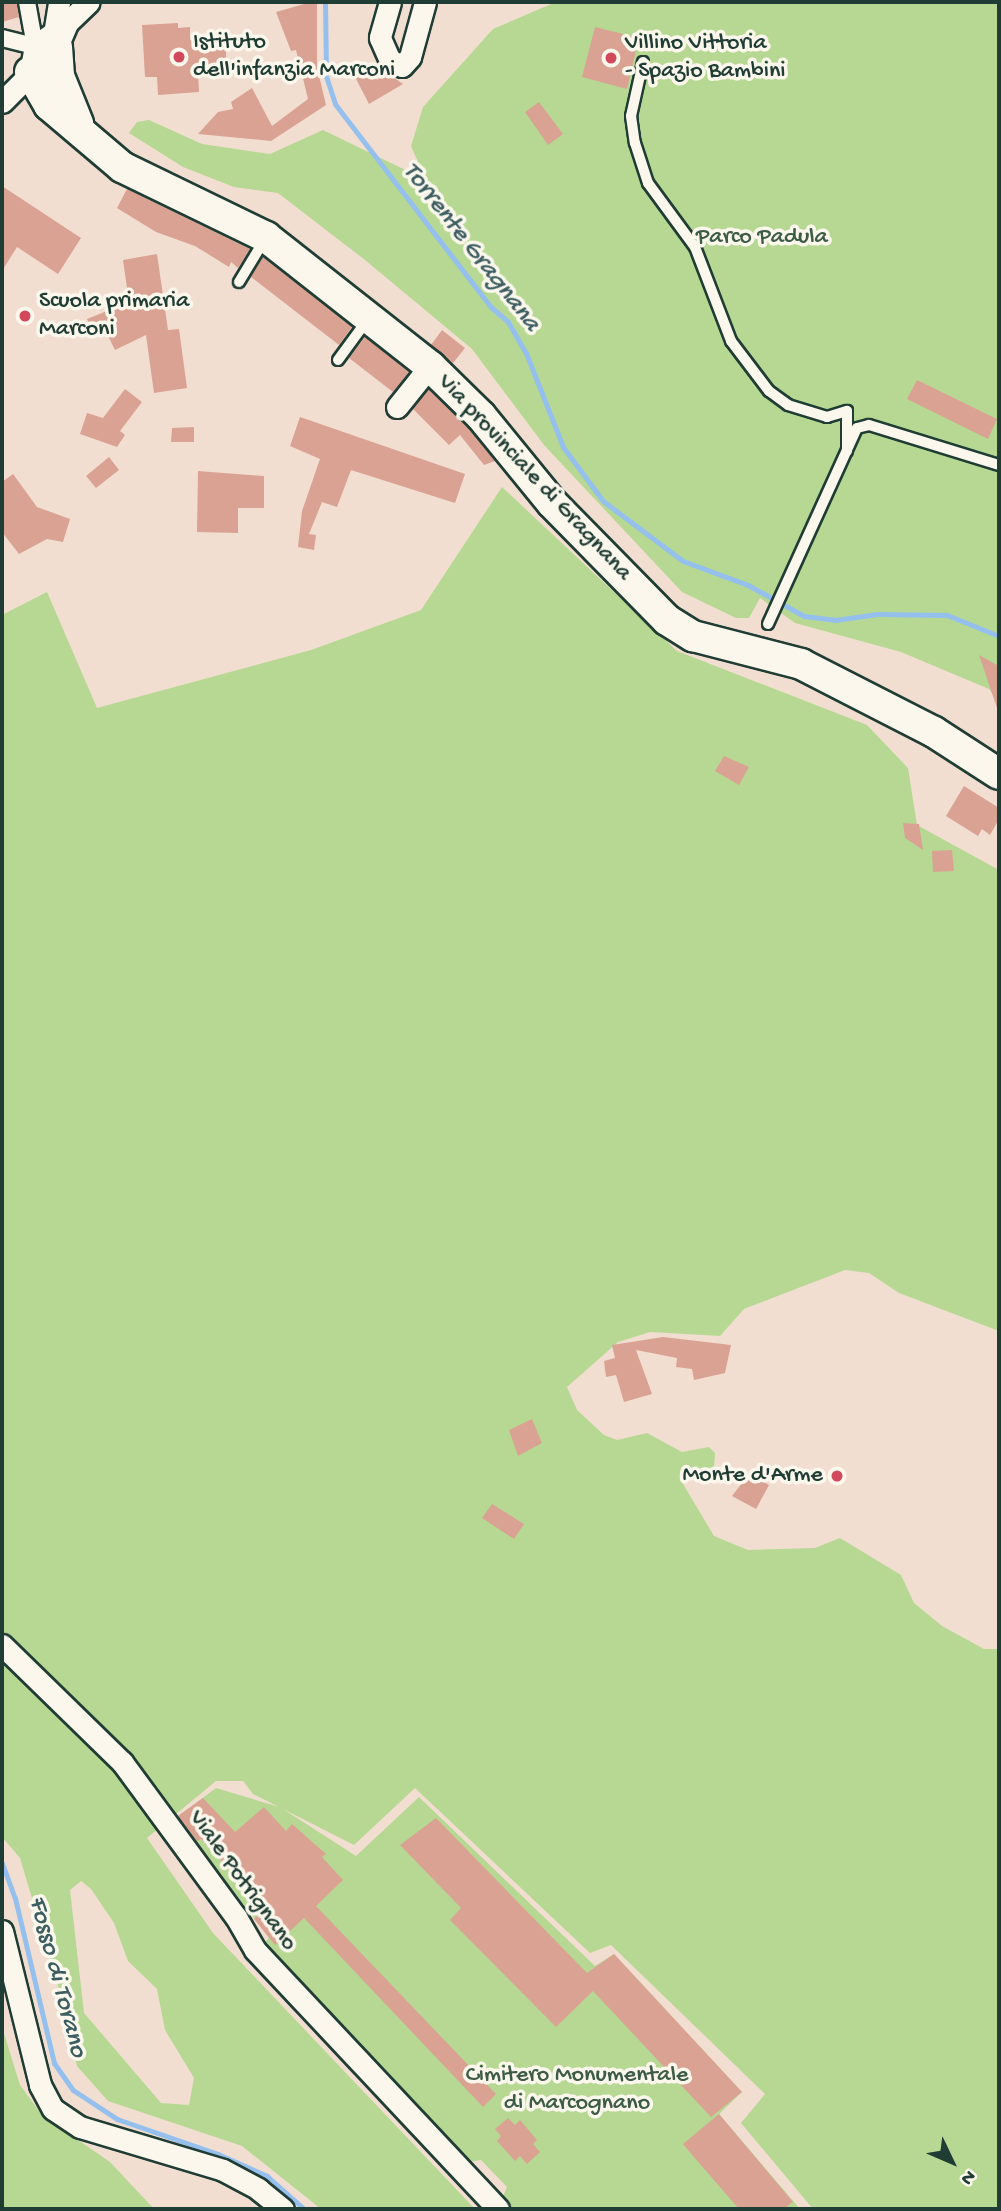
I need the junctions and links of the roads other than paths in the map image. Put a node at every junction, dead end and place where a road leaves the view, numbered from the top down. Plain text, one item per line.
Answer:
1 (27, 2) edge
2 (59, 2) edge
3 (89, 2) edge
4 (390, 2) edge
5 (425, 2) edge
6 (2, 38) edge
7 (49, 43) junction
8 (643, 62) dead end
9 (2, 102) edge
10 (267, 237) junction
11 (239, 282) dead end
12 (368, 320) junction
13 (338, 360) dead end
14 (430, 366) junction
15 (397, 407) dead end
16 (847, 451) junction
17 (999, 466) edge
18 (768, 624) dead end
19 (999, 774) edge
20 (2, 1645) edge
21 (2, 1931) edge
22 (283, 2209) edge
23 (498, 2209) edge

1 - 7 street
2 - 7 street
3 - 7 street
4 - 5 street
6 - 7 street
7 - 9 street
7 - 10 main road, Via provinciale di Gragnana
8 - 16 lane
10 - 11 lane
10 - 12 main road, Via provinciale di Gragnana
12 - 13 lane
12 - 14 main road, Via provinciale di Gragnana
14 - 15 street
14 - 19 main road, Via provinciale di Gragnana
16 - 17 lane
16 - 18 lane
20 - 23 street, Viale Potrignano
21 - 22 street

